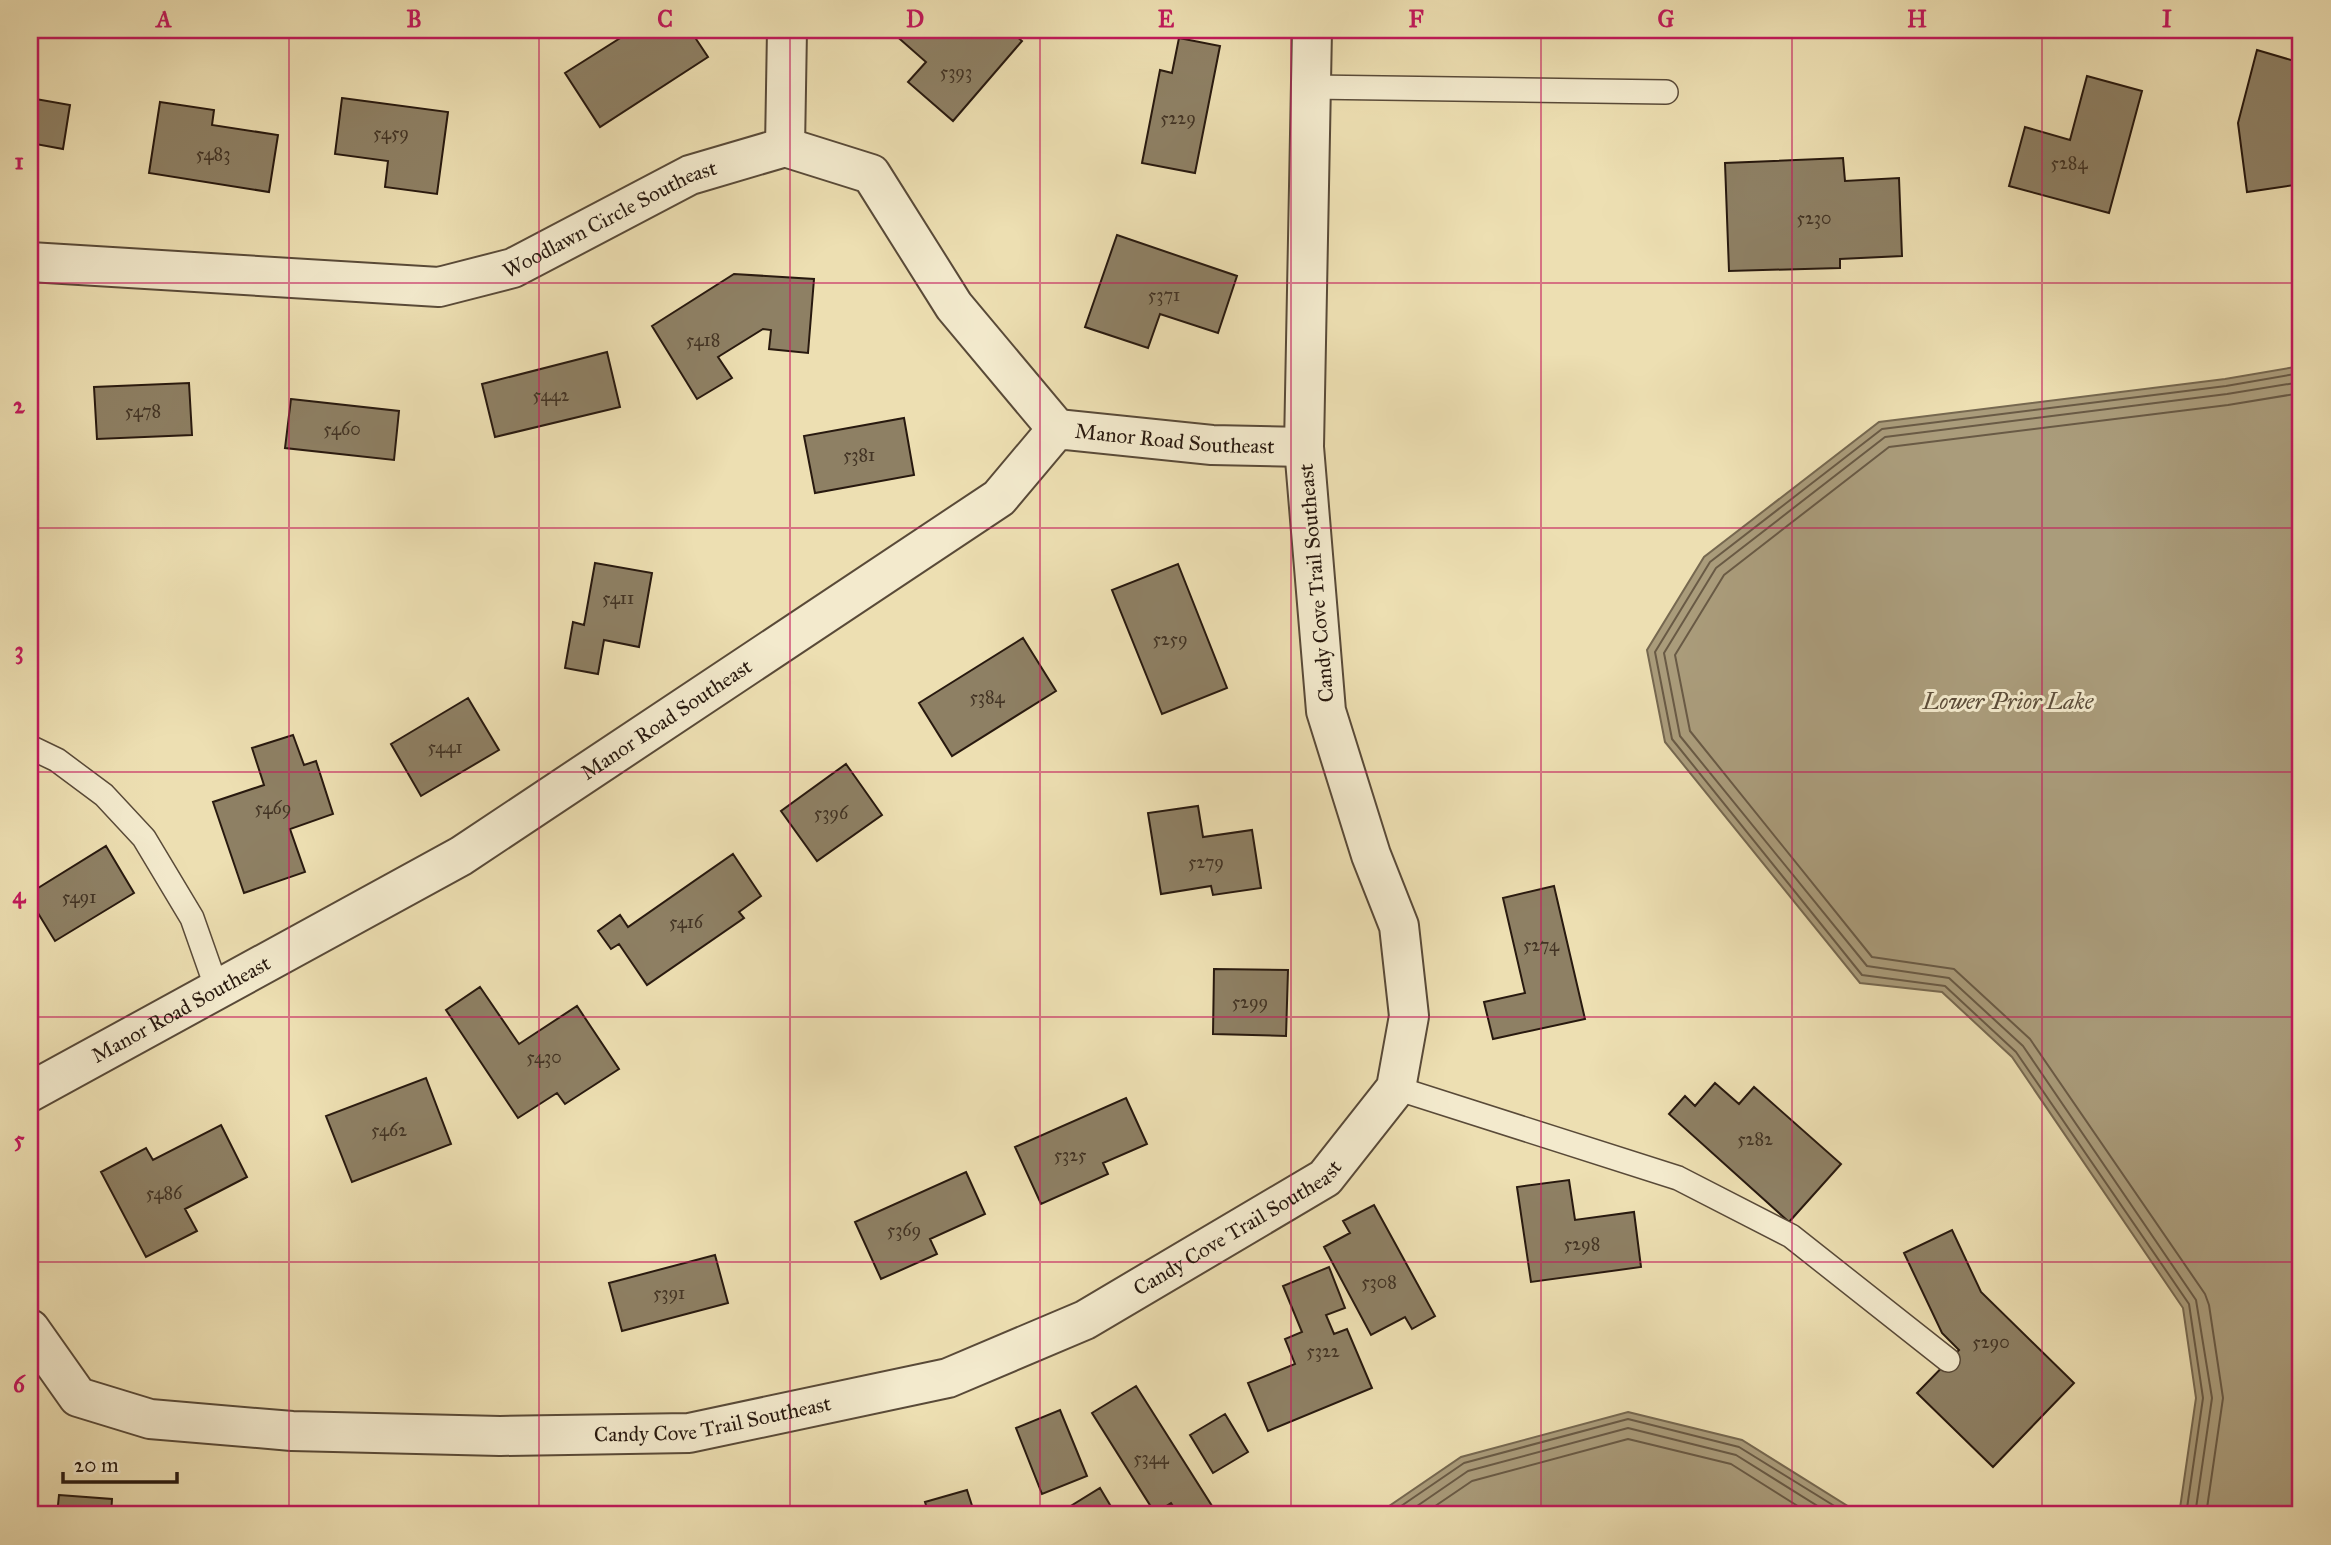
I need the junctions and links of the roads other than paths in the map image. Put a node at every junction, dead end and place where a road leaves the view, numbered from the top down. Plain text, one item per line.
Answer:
1 (787, 30) edge
2 (1312, 30) edge
3 (1311, 87) junction
4 (1666, 92) dead end
5 (785, 147) junction
6 (30, 262) edge
7 (1056, 429) junction
8 (1304, 447) junction
9 (30, 747) edge
10 (217, 989) junction
11 (1396, 1088) junction
12 (30, 1092) edge
13 (30, 1329) edge
14 (1948, 1360) dead end

1 - 5 street
2 - 3 street, Candy Cove Trail Southeast
3 - 4 lane
3 - 8 street, Candy Cove Trail Southeast
5 - 6 street, Woodlawn Circle Southeast
5 - 7 street
7 - 8 street, Manor Road Southeast
7 - 10 street, Manor Road Southeast
8 - 11 street, Candy Cove Trail Southeast
9 - 10 lane
10 - 12 street, Manor Road Southeast
11 - 13 street, Candy Cove Trail Southeast
11 - 14 lane

